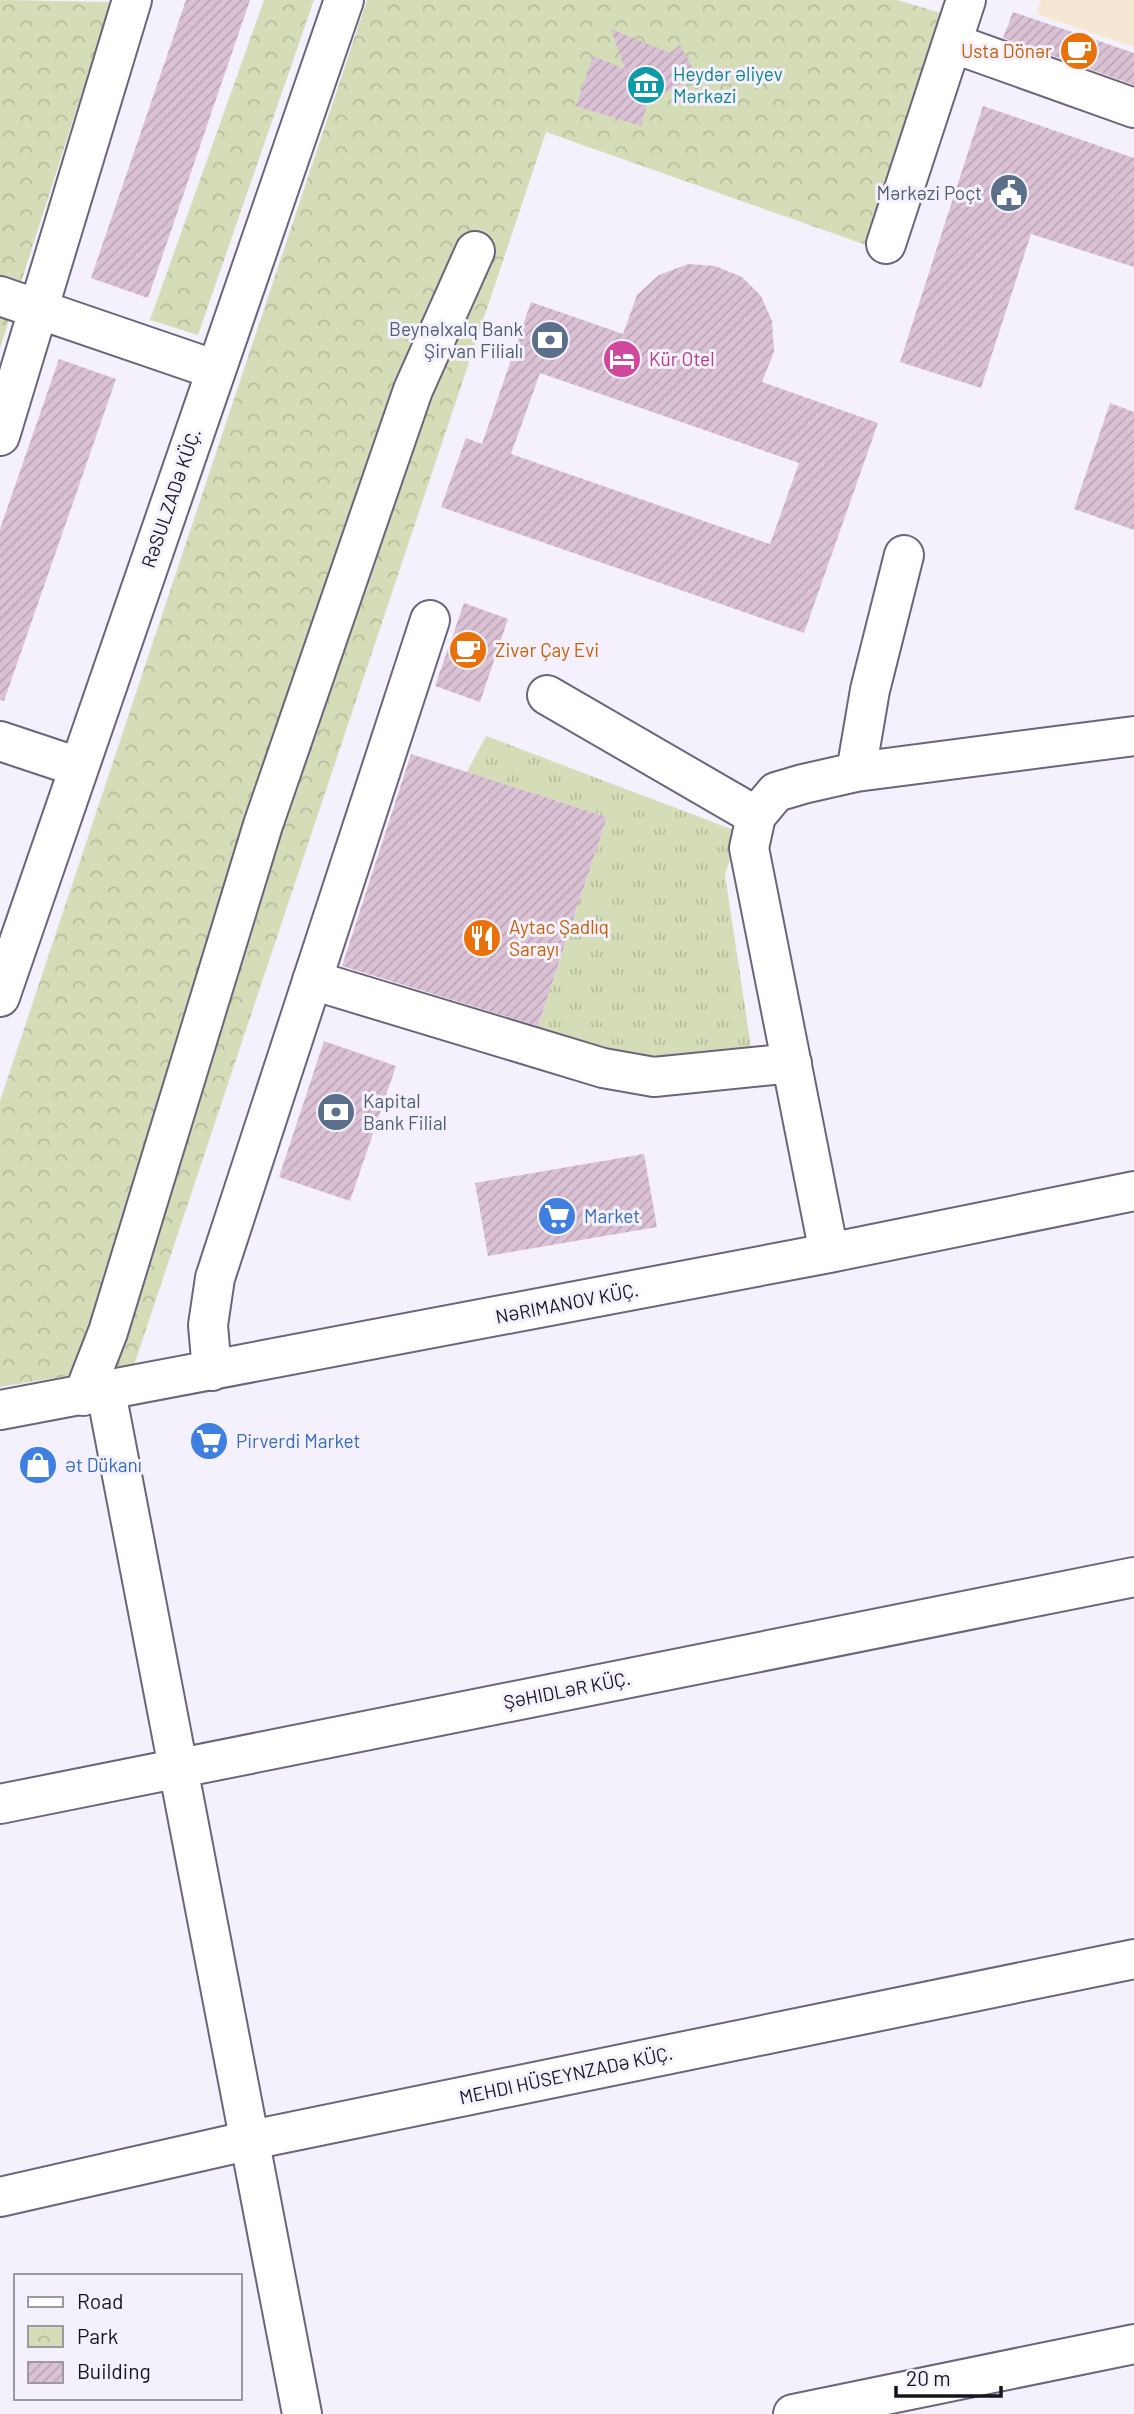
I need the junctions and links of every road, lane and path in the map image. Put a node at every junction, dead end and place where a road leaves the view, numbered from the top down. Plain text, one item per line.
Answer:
1 (132, 0) edge
2 (344, 0) edge
3 (966, 0) edge
4 (952, 43) junction
5 (1134, 108) edge
6 (886, 244) dead end
7 (475, 251) dead end
8 (0, 296) edge
9 (40, 309) junction
10 (216, 370) junction
11 (0, 436) edge
12 (904, 555) dead end
13 (430, 620) dead end
14 (547, 695) dead end
15 (1134, 736) edge
16 (0, 741) edge
17 (78, 767) junction
18 (856, 772) junction
19 (756, 816) junction
20 (312, 980) junction
21 (0, 997) edge
22 (792, 1063) junction
23 (1134, 1191) edge
24 (829, 1253) junction
25 (212, 1371) junction
26 (94, 1394) junction
27 (0, 1410) edge
28 (1134, 1577) edge
29 (179, 1767) junction
30 (0, 1804) edge
31 (1134, 1959) edge
32 (251, 2140) junction
33 (0, 2197) edge
34 (1134, 2344) edge
35 (302, 2414) edge
36 (793, 2414) edge

1 - 9 street
2 - 10 street, RƏSULZADƏ KÜÇ.
3 - 4 street
4 - 5 street
4 - 6 street
7 - 26 street
8 - 9 street
9 - 10 street
9 - 11 street
10 - 17 street, RƏSULZADƏ KÜÇ.
12 - 18 street
13 - 20 street
14 - 19 street
15 - 18 street
16 - 17 street
17 - 21 street, RƏSULZADƏ KÜÇ.
18 - 19 street
19 - 22 street
20 - 22 street
20 - 25 street
22 - 24 street
23 - 24 street, NƏRIMANOV KÜÇ.
24 - 25 street, NƏRIMANOV KÜÇ.
25 - 26 street, NƏRIMANOV KÜÇ.
26 - 27 street, NƏRIMANOV KÜÇ.
26 - 29 street
28 - 29 street, ŞƏHIDLƏR KÜÇ.
29 - 30 street, ŞƏHIDLƏR KÜÇ.
29 - 32 street
31 - 32 street, MEHDI HÜSEYNZADƏ KÜÇ.
32 - 33 street, MEHDI HÜSEYNZADƏ KÜÇ.
32 - 35 street
34 - 36 street

